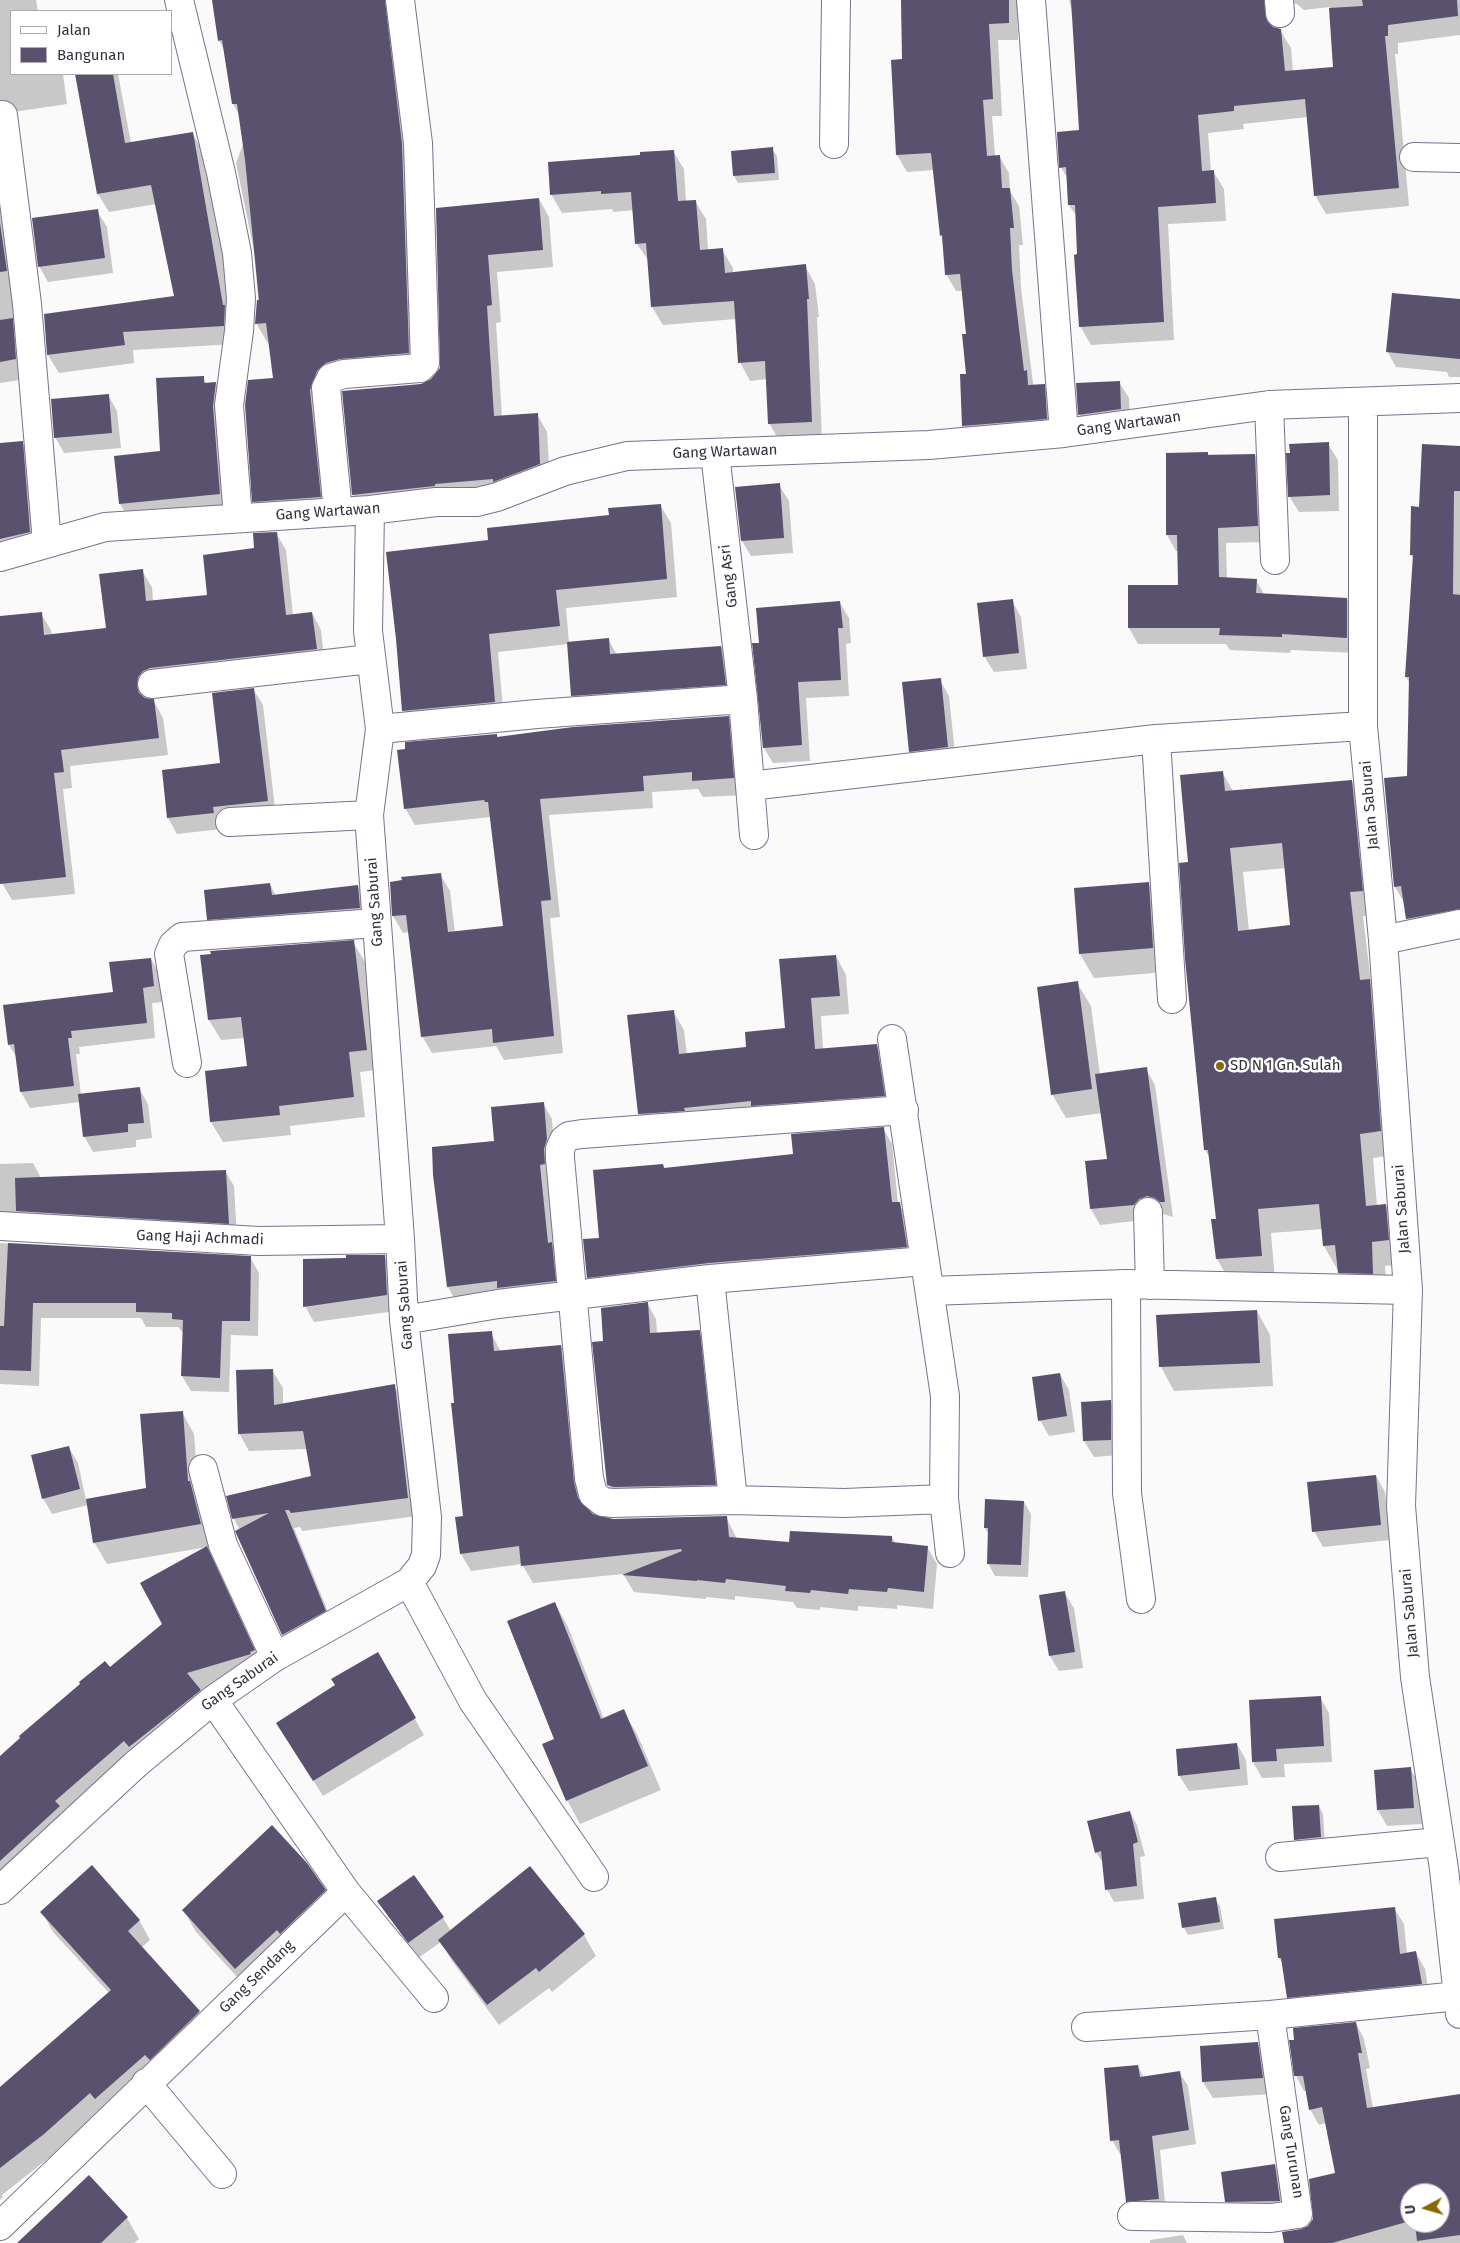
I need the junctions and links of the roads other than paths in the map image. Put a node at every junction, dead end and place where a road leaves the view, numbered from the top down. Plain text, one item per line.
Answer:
1 (179, 0) edge
2 (400, 0) edge
3 (836, 0) edge
4 (1031, 0) edge
5 (3, 116) dead end
6 (834, 144) dead end
7 (1414, 157) dead end
8 (1460, 158) edge
9 (1460, 398) edge
10 (1363, 402) junction
11 (1269, 405) junction
12 (1064, 433) junction
13 (715, 453) junction
14 (370, 510) junction
15 (338, 512) junction
16 (238, 518) junction
17 (47, 543) junction
18 (0, 557) edge
19 (1275, 560) dead end
20 (370, 658) junction
21 (152, 684) dead end
22 (744, 699) junction
23 (1363, 726) junction
24 (380, 729) junction
25 (1156, 739) junction
26 (750, 786) junction
27 (369, 815) junction
28 (230, 822) dead end
29 (754, 835) dead end
30 (376, 924) junction
31 (1460, 924) edge
32 (1383, 940) junction
33 (1172, 1000) dead end
34 (892, 1039) dead end
35 (187, 1063) dead end
36 (904, 1110) junction
37 (1148, 1212) dead end
38 (0, 1226) edge
39 (400, 1239) junction
40 (925, 1261) junction
41 (710, 1279) junction
42 (1138, 1284) junction
43 (1408, 1290) junction
44 (930, 1291) junction
45 (574, 1296) junction
46 (404, 1320) junction
47 (203, 1469) dead end
48 (944, 1499) junction
49 (733, 1500) junction
50 (950, 1553) dead end
51 (410, 1582) junction
52 (1141, 1599) dead end
53 (275, 1656) junction
54 (213, 1700) junction
55 (1439, 1842) junction
56 (1280, 1857) dead end
57 (1452, 1868) edge
58 (594, 1877) dead end
59 (0, 1890) edge
60 (346, 1892) junction
61 (434, 1998) dead end
62 (1459, 2005) edge
63 (1270, 2015) junction
64 (1086, 2027) dead end
65 (146, 2083) junction
66 (222, 2174) dead end
67 (1132, 2216) dead end
68 (0, 2226) edge

1 - 16 street
2 - 15 street
3 - 6 street
4 - 12 street
5 - 17 street
7 - 8 street
9 - 10 street, Gang Wartawan
10 - 11 street, Gang Wartawan
10 - 23 street, Jalan Saburai
11 - 12 street, Gang Wartawan
11 - 19 street
12 - 13 street, Gang Wartawan
13 - 14 street, Gang Wartawan
13 - 22 street, Gang Asri
14 - 15 street, Gang Wartawan
14 - 20 street, Gang Saburai
15 - 16 street, Gang Wartawan
16 - 17 street, Gang Wartawan
17 - 18 street, Gang Wartawan
20 - 21 street
20 - 24 street, Gang Saburai
22 - 24 street
22 - 26 street, Gang Asri
23 - 25 street
23 - 32 street, Jalan Saburai
24 - 27 street, Gang Saburai
25 - 26 street
25 - 33 street
26 - 29 street, Gang Asri
27 - 28 street
27 - 30 street, Gang Saburai
30 - 35 street
30 - 39 street, Gang Saburai
31 - 32 street
32 - 43 street, Jalan Saburai
34 - 36 street
36 - 40 street
36 - 45 street
37 - 42 street
38 - 39 street, Gang Haji Achmadi
39 - 46 street, Gang Saburai
40 - 41 street
40 - 44 street
41 - 45 street
41 - 49 street
42 - 43 street
42 - 44 street
42 - 52 street
43 - 55 street, Jalan Saburai
44 - 48 street
45 - 46 street
45 - 49 street
46 - 51 street, Gang Saburai
47 - 53 street
48 - 49 street
48 - 50 street
51 - 53 street, Gang Saburai
51 - 58 street
53 - 54 street, Gang Saburai
54 - 59 street, Gang Saburai
54 - 60 street
55 - 56 street
55 - 57 street, Jalan Saburai
57 - 62 street, Jalan Saburai
60 - 61 street
60 - 65 street, Gang Sendang
62 - 63 street
63 - 64 street
63 - 67 street, Gang Turunan
65 - 66 street
65 - 68 street, Gang Sendang

